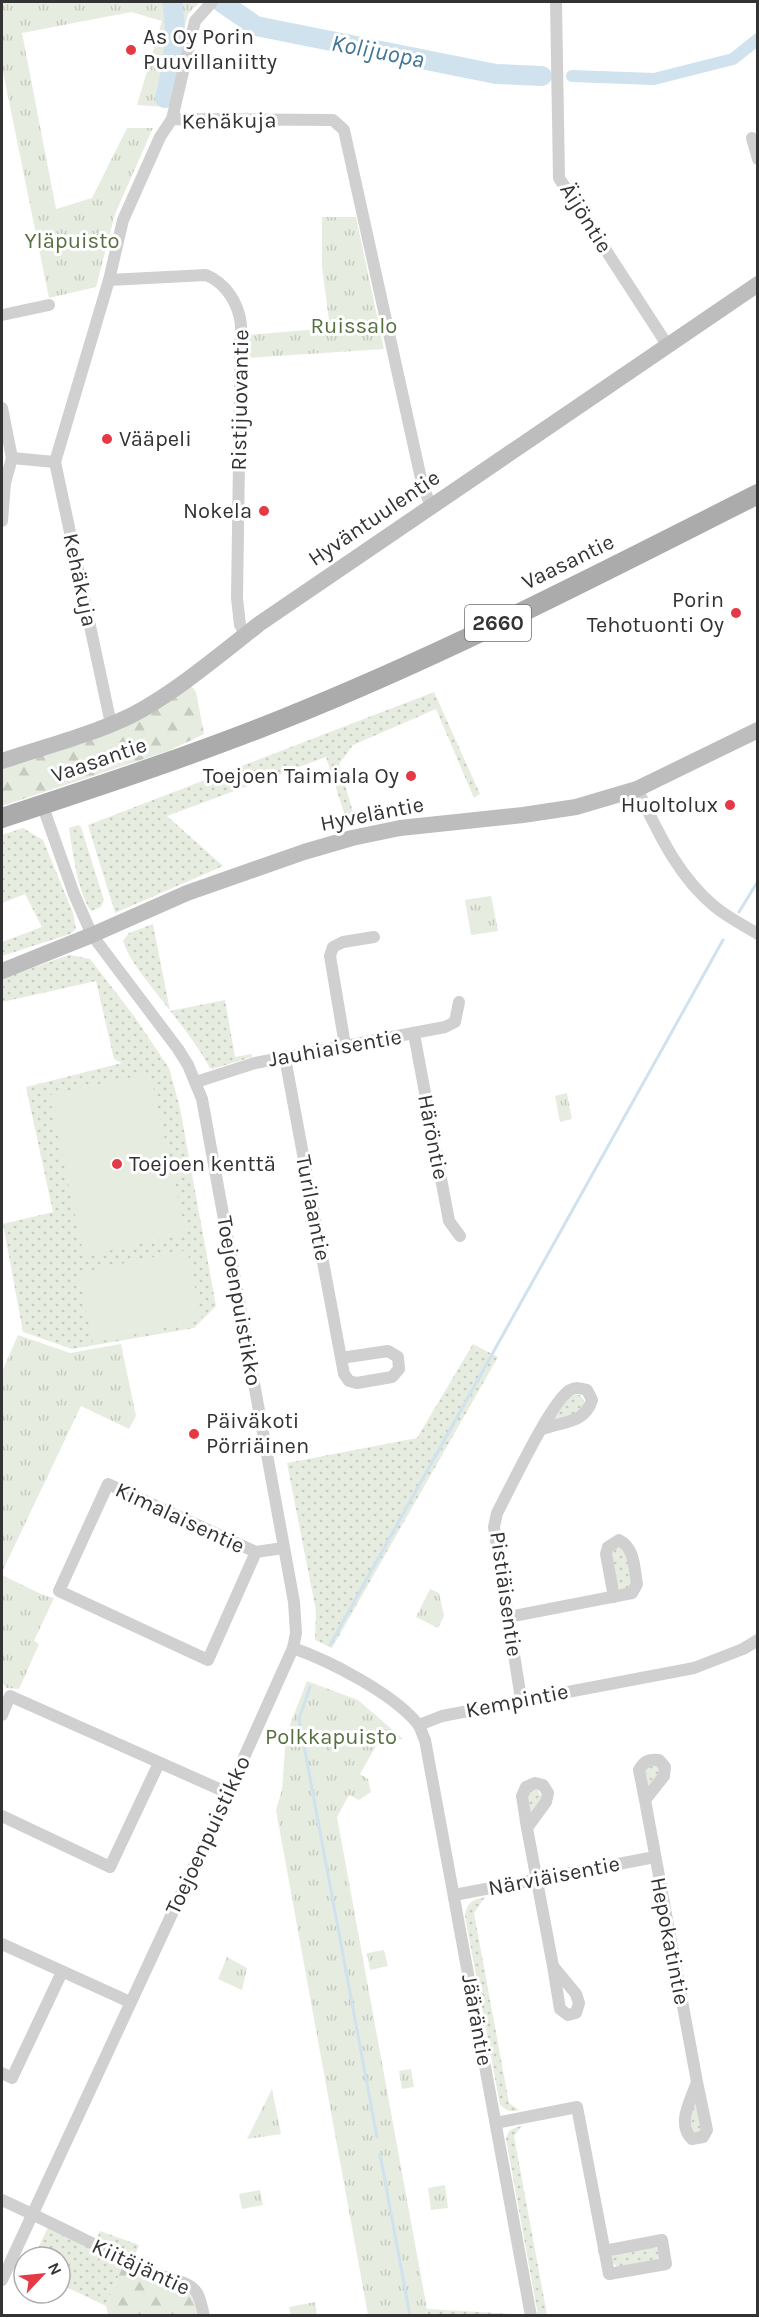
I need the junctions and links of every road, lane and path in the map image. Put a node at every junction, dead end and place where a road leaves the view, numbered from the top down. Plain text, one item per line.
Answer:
1 (212, 2) edge
2 (556, 2) edge
3 (172, 120) junction
4 (752, 138) dead end
5 (758, 159) edge
6 (109, 280) junction
7 (758, 284) edge
8 (49, 305) dead end
9 (2, 315) edge
10 (668, 346) junction
11 (2, 408) edge
12 (12, 458) junction
13 (55, 462) junction
14 (3, 484) edge
15 (758, 494) edge
16 (431, 507) junction
17 (2, 521) edge
18 (246, 634) junction
19 (111, 724) junction
20 (758, 730) edge
21 (2, 761) edge
22 (637, 789) junction
23 (42, 804) junction
24 (2, 818) edge
25 (758, 934) edge
26 (92, 935) junction
27 (374, 937) dead end
28 (2, 971) edge
29 (459, 1002) dead end
30 (414, 1034) junction
31 (345, 1045) junction
32 (285, 1058) junction
33 (196, 1082) junction
34 (460, 1236) dead end
35 (341, 1358) dead end
36 (543, 1429) dead end
37 (283, 1548) junction
38 (256, 1552) junction
39 (614, 1597) dead end
40 (508, 1617) junction
41 (758, 1640) edge
42 (293, 1648) junction
43 (521, 1699) junction
44 (2, 1715) edge
45 (419, 1725) junction
46 (159, 1763) junction
47 (228, 1793) junction
48 (645, 1800) dead end
49 (2, 1816) edge
50 (527, 1828) dead end
51 (655, 1857) junction
52 (536, 1879) junction
53 (454, 1896) junction
54 (2, 1944) edge
55 (553, 1966) dead end
56 (62, 1972) junction
57 (130, 2002) junction
58 (2, 2073) edge
59 (697, 2082) dead end
60 (495, 2123) junction
61 (2, 2200) edge
62 (32, 2213) junction
63 (604, 2251) junction
64 (2, 2280) edge
65 (204, 2316) edge
66 (531, 2316) edge

1 - 3 street
2 - 10 street, Äijöntie
3 - 6 street, Kehäkuja
3 - 16 street, Kehäkuja
4 - 5 street
6 - 13 street, Kehäkuja
6 - 18 street, Ristijuovantie
7 - 10 street, Hyväntuulentie
8 - 9 street
10 - 16 street, Hyväntuulentie
11 - 12 street
12 - 13 street
12 - 14 street
13 - 19 street, Kehäkuja
14 - 17 street
15 - 23 main road, Vaasantie / 2660
16 - 18 street, Hyväntuulentie
18 - 19 street, Hyväntuulentie
19 - 21 street, Hyväntuulentie
20 - 22 street, Hyveläntie
22 - 25 street
22 - 26 street, Hyveläntie
23 - 24 main road, Vaasantie / 2660
23 - 26 street, Toejoenpuistikko
26 - 28 street, Hyveläntie
26 - 33 street, Toejoenpuistikko
27 - 31 street
29 - 30 street, Jauhiaisentie
30 - 31 street, Jauhiaisentie
30 - 34 street, Häröntie
31 - 32 street, Jauhiaisentie
32 - 33 street, Jauhiaisentie
32 - 35 street, Turilaantie
33 - 37 street, Toejoenpuistikko
36 - 40 street, Pistiäisentie
37 - 38 street, Kimalaisentie
37 - 42 street, Toejoenpuistikko
38 - 38 street, Kimalaisentie
39 - 40 street
40 - 43 street, Pistiäisentie
41 - 43 street, Kempintie
42 - 45 street
42 - 47 street, Toejoenpuistikko
43 - 45 street, Kempintie
44 - 46 street
45 - 53 street, Jääräntie
46 - 47 street
46 - 49 street
47 - 57 street, Toejoenpuistikko
48 - 51 street, Hepokatintie
50 - 52 street
51 - 52 street, Närviäisentie
51 - 59 street, Hepokatintie
52 - 53 street, Närviäisentie
52 - 55 street
53 - 60 street, Jääräntie
54 - 56 street
56 - 57 street
56 - 58 street
57 - 62 street, Toejoenpuistikko
60 - 63 street
60 - 66 street, Jääräntie
61 - 62 street, Kiitäjäntie
62 - 64 street, Toejoenpuistikko
62 - 65 street, Kiitäjäntie
63 - 63 street

